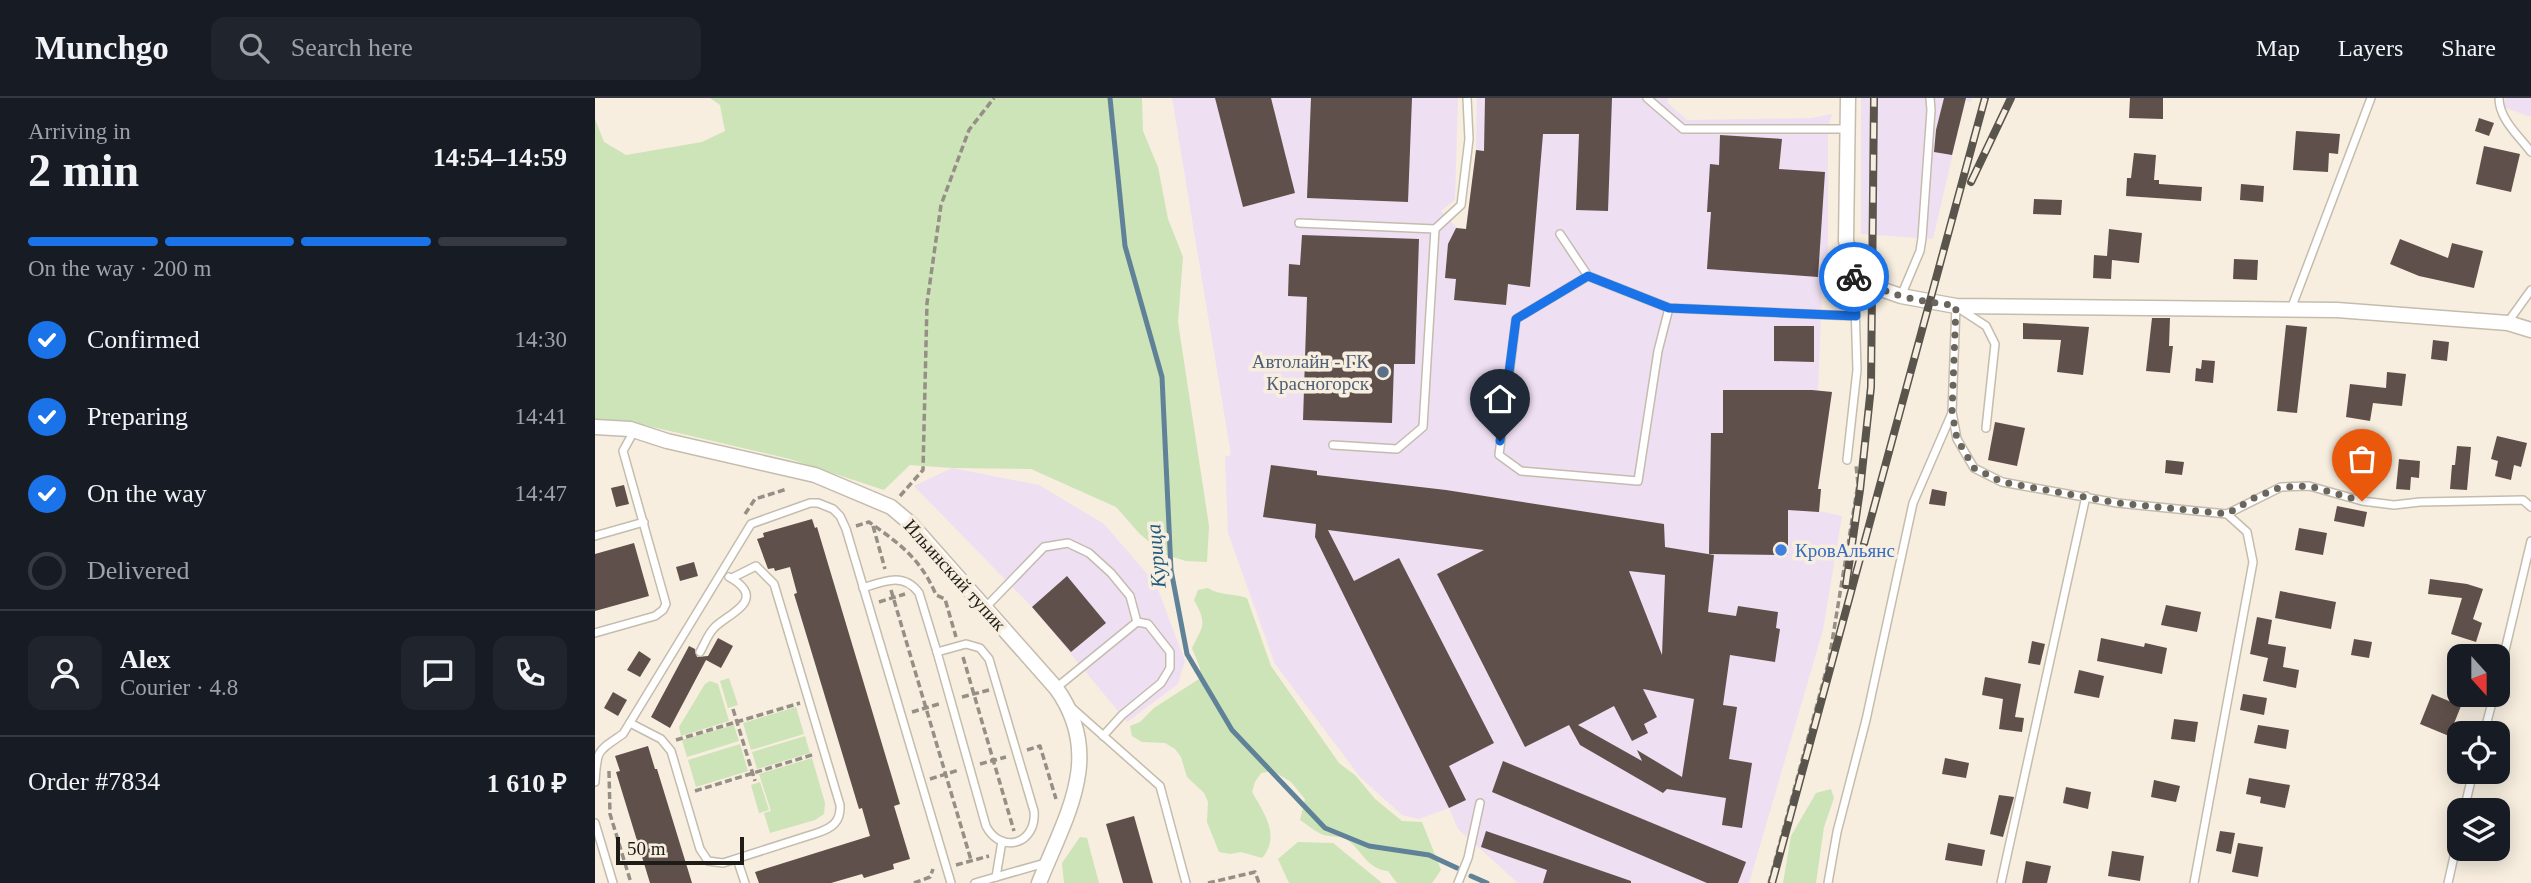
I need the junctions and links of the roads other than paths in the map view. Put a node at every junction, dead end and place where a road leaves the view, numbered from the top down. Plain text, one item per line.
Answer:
1 (1467, 98) edge
2 (1647, 98) edge
3 (1848, 98) edge
4 (1930, 98) edge
5 (2371, 98) edge
6 (2500, 98) edge
7 (1848, 129) junction
8 (2531, 152) edge
9 (1299, 223) dead end
10 (1435, 229) junction
11 (1560, 234) dead end
12 (1854, 267) junction
13 (1588, 276) junction
14 (2531, 290) edge
15 (1902, 296) junction
16 (1956, 306) junction
17 (1669, 308) junction
18 (2291, 309) junction
19 (1856, 316) junction
20 (2508, 323) junction
21 (2531, 330) edge
22 (1952, 412) junction
23 (595, 428) edge
24 (1986, 428) dead end
25 (634, 431) junction
26 (1333, 444) dead end
27 (1847, 460) road end
28 (2086, 496) junction
29 (2531, 507) edge
30 (2227, 514) junction
31 (643, 522) junction
32 (595, 536) edge
33 (2531, 541) edge
34 (722, 572) junction
35 (732, 578) junction
36 (863, 588) junction
37 (985, 608) junction
38 (1137, 622) junction
39 (595, 633) edge
40 (2507, 644) edge
41 (700, 652) dead end
42 (937, 652) junction
43 (1056, 688) junction
44 (1066, 703) junction
45 (630, 723) junction
46 (1103, 736) junction
47 (595, 782) edge
48 (1480, 803) dead end
49 (595, 823) edge
50 (1002, 841) junction
51 (737, 859) junction
52 (2453, 861) edge
53 (1047, 863) junction
54 (996, 877) junction
55 (613, 883) edge
56 (745, 883) edge
57 (951, 883) edge
58 (975, 883) edge
59 (1039, 883) edge
60 (1186, 883) edge
61 (1458, 883) edge
62 (1828, 883) edge
63 (2001, 883) edge
64 (2195, 883) edge
65 (2448, 883) edge

1 - 10 lane
2 - 7 lane
3 - 7 street
4 - 15 lane
5 - 18 lane
6 - 8 lane
7 - 12 street
9 - 10 lane
10 - 26 lane
11 - 13 lane
12 - 15 street
12 - 19 lane
13 - 17 lane
13 - 17 lane
14 - 20 lane
15 - 16 street
16 - 18 street
16 - 22 lane
16 - 24 lane
17 - 19 lane
18 - 20 street
19 - 27 lane
20 - 21 street
22 - 28 lane
22 - 62 lane
23 - 25 street, Ильинский тупик
25 - 31 lane
25 - 37 street, Ильинский тупик
28 - 30 lane
28 - 63 lane
29 - 30 lane
30 - 64 lane
31 - 32 lane
31 - 39 lane
33 - 40 lane
34 - 35 lane
34 - 36 lane
34 - 45 lane
35 - 41 lane
35 - 51 lane
36 - 42 lane
36 - 57 lane
37 - 38 lane
37 - 43 street, Ильинский тупик
38 - 43 lane
38 - 46 lane
42 - 50 lane
42 - 50 lane
43 - 44 street, Ильинский тупик
44 - 46 lane
44 - 53 street, Ильинский тупик
45 - 47 lane
45 - 51 lane
46 - 60 lane
48 - 61 lane
49 - 55 lane
50 - 54 lane
51 - 56 lane
52 - 65 lane
53 - 54 lane
53 - 59 street, Ильинский тупик
54 - 58 lane

